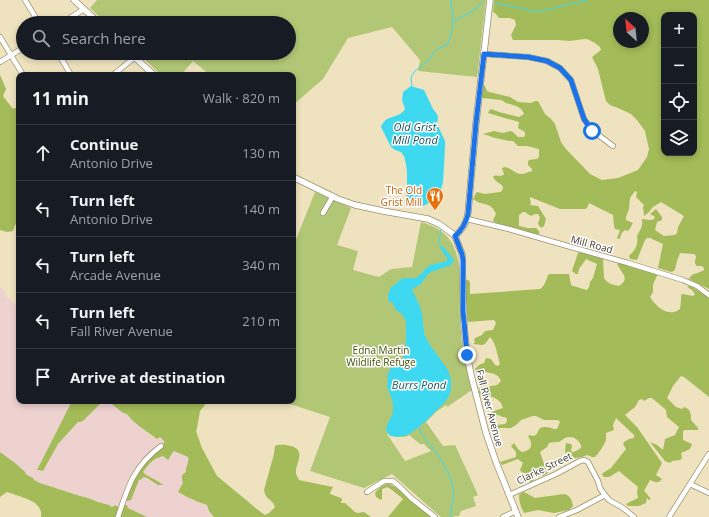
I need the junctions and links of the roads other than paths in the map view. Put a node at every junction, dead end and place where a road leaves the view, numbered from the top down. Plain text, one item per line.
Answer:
1 (25, 0) edge
2 (74, 0) edge
3 (490, 0) edge
4 (84, 9) junction
5 (35, 16) edge
6 (73, 16) edge
7 (92, 16) edge
8 (0, 37) edge
9 (16, 52) edge
10 (484, 54) junction
11 (11, 55) junction
12 (62, 60) edge
13 (128, 60) edge
14 (138, 60) edge
15 (0, 62) edge
16 (21, 72) edge
17 (69, 72) edge
18 (116, 72) edge
19 (151, 72) edge
20 (613, 146) dead end
21 (296, 178) edge
22 (333, 196) junction
23 (324, 213) dead end
24 (467, 219) junction
25 (455, 236) junction
26 (709, 295) edge
27 (161, 446) dead end
28 (709, 454) edge
29 (690, 484) junction
30 (367, 492) dead end
31 (709, 493) edge
32 (509, 495) junction
33 (605, 495) junction
34 (517, 514) edge
35 (118, 517) edge
36 (435, 517) edge
37 (503, 517) edge
38 (559, 517) edge
39 (634, 517) edge
40 (669, 517) edge

1 - 5 street
2 - 4 main road
3 - 10 main road
4 - 6 street
4 - 7 main road
8 - 11 street
9 - 11 street
10 - 20 street
10 - 24 main road
11 - 15 street
11 - 16 street
12 - 17 street
13 - 18 street
14 - 19 main road
21 - 22 main road
22 - 23 street
22 - 25 main road
24 - 25 main road
24 - 26 street, Mill Road
25 - 32 main road, Fall River Avenue
27 - 35 street
28 - 29 street
29 - 31 street
29 - 40 street
30 - 36 street
32 - 33 street, Clarke Street
32 - 34 main road, Fall River Avenue
33 - 38 street
33 - 39 street
34 - 37 street

